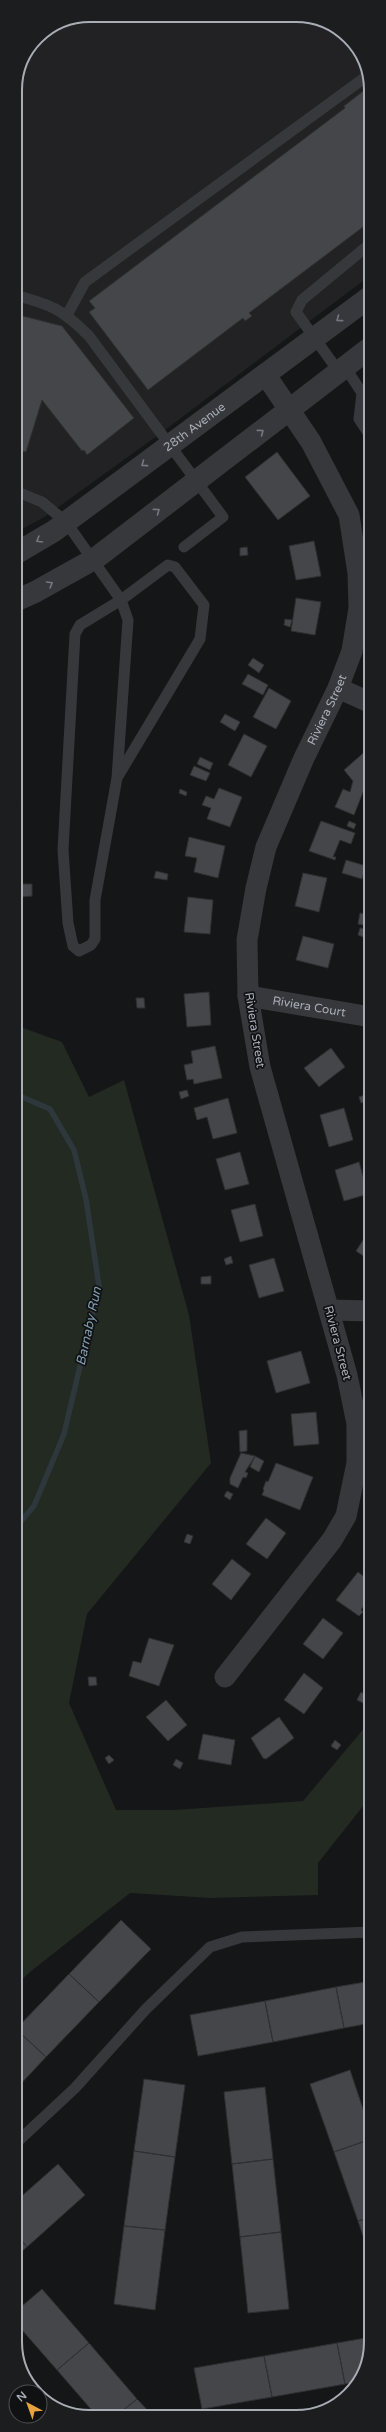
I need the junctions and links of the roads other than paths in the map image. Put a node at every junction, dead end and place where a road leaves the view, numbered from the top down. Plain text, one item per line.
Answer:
1 (363, 79) edge
2 (364, 249) edge
3 (22, 297) edge
4 (364, 301) edge
5 (67, 315) junction
6 (314, 338) junction
7 (364, 353) edge
8 (342, 370) junction
9 (265, 374) junction
10 (290, 410) junction
11 (364, 427) edge
12 (170, 446) junction
13 (197, 481) junction
14 (22, 494) edge
15 (66, 522) junction
16 (184, 547) dead end
17 (22, 550) edge
18 (93, 560) junction
19 (22, 598) edge
20 (121, 600) junction
21 (338, 688) junction
22 (364, 700) edge
23 (116, 778) junction
24 (248, 996) junction
25 (364, 1016) edge
26 (330, 1310) junction
27 (364, 1311) edge
28 (225, 1677) dead end
29 (364, 1932) edge
30 (22, 2138) edge

1 - 5 lane
2 - 6 lane
3 - 5 lane
4 -> 6 street, 28th Avenue
5 - 12 lane
6 - 8 lane
6 - 9 street, 28th Avenue
7 - 8 street
8 - 10 street
8 - 11 lane
9 - 10 street, Riviera Street
9 - 12 street, 28th Avenue
13 -> 10 street
10 - 21 street, Riviera Street
12 - 13 lane
12 -> 15 street, 28th Avenue
13 - 16 lane
18 -> 13 street
14 - 15 lane
15 -> 17 street, 28th Avenue
15 - 18 lane
19 -> 18 street
18 - 20 lane
20 - 23 lane
20 - 23 lane
20 - 23 lane
21 - 22 street
21 - 24 street, Riviera Street
24 - 25 street, Riviera Court
24 - 26 street, Riviera Street
26 - 27 street
26 - 28 street, Riviera Street
29 - 30 lane

